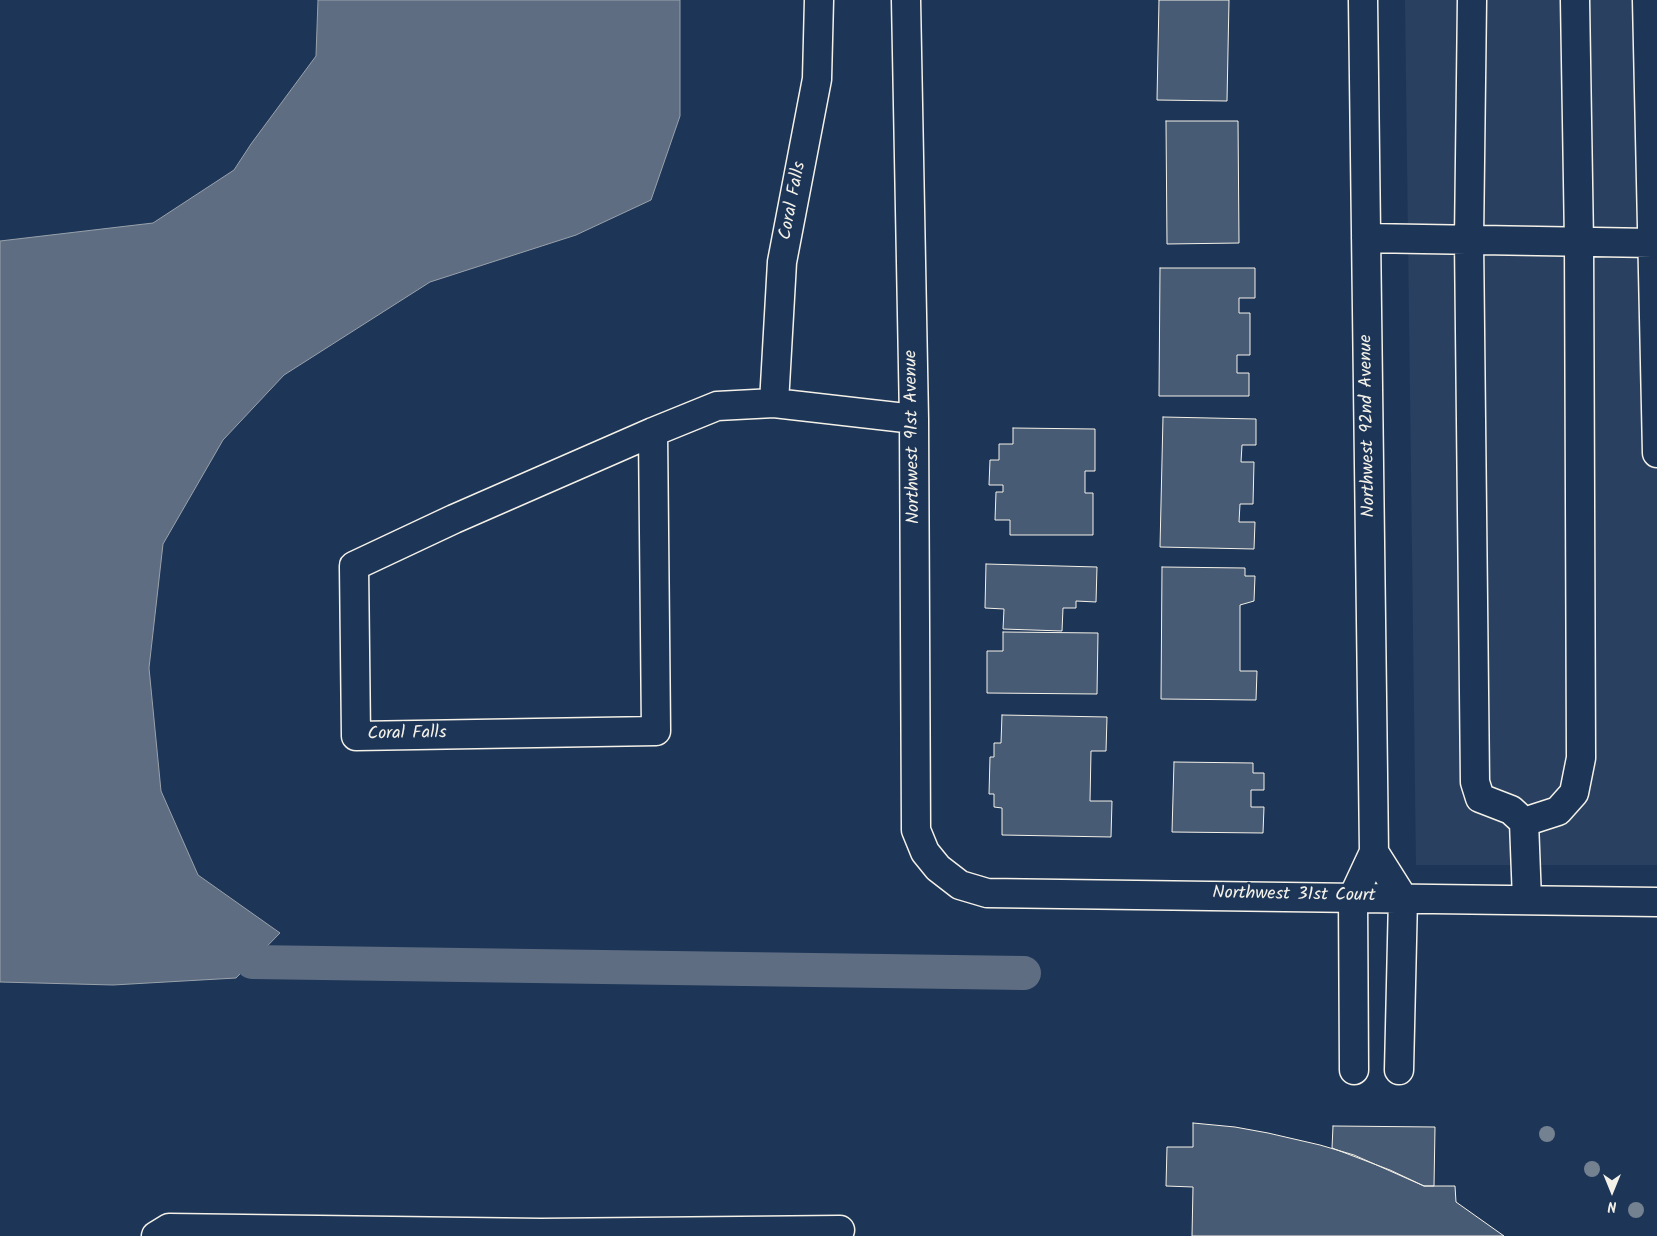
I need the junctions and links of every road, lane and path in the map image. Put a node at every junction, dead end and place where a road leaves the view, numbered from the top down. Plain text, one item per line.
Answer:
1 (819, 0) edge
2 (906, 0) edge
3 (1363, 0) edge
4 (1472, 0) edge
5 (1575, 0) edge
6 (1647, 0) edge
7 (1366, 238) junction
8 (1469, 240) junction
9 (1579, 242) junction
10 (1652, 243) junction
11 (774, 403) junction
12 (914, 419) junction
13 (653, 432) junction
14 (1657, 453) edge
15 (1524, 822) junction
16 (1374, 852) junction
17 (938, 868) joint
18 (1353, 897) junction
19 (1403, 898) junction
20 (1527, 900) junction
21 (1657, 902) edge
22 (1354, 1070) dead end
23 (1399, 1070) dead end
24 (840, 1230) dead end
25 (541, 1234) edge
26 (156, 1236) edge

1 - 11 street, Coral Falls
2 - 12 street, Northwest 91st Avenue
3 - 7 street, Northwest 92nd Avenue
4 - 8 street
5 - 9 street
6 - 10 street
7 - 8 street
7 - 16 street, Northwest 92nd Avenue
8 - 9 street
8 - 15 street
9 - 10 street
9 - 15 street
10 - 14 street
11 - 12 street, Coral Falls
11 - 13 street, Coral Falls
12 - 17 street, Northwest 91st Avenue
13 - 13 street, Coral Falls
15 - 20 street
16 - 18 street, Northwest 92nd Avenue
16 - 19 street
17 - 18 street, Northwest 31st Court
18 - 19 street, Northwest 31st Court
18 - 22 street
19 - 20 street, Northwest 31st Court
19 - 23 street
20 - 21 street, Northwest 31st Court
24 - 25 street
25 - 26 street

